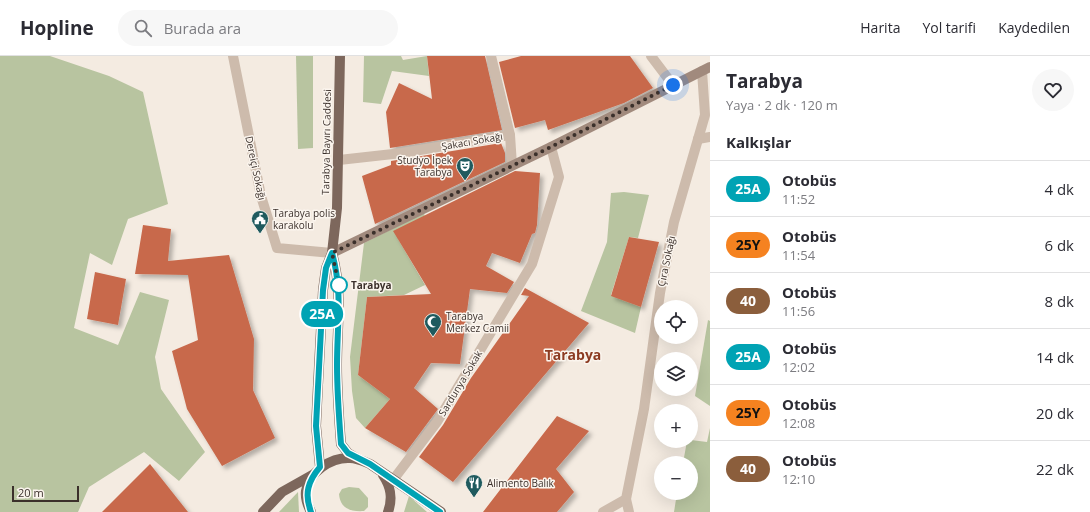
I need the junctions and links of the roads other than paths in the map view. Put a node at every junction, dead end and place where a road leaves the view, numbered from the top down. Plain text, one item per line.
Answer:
1 (233, 56) edge
2 (340, 56) edge
3 (491, 56) edge
4 (651, 56) edge
5 (706, 69) edge
6 (673, 85) junction
7 (510, 135) junction
8 (710, 137) edge
9 (698, 139) junction
10 (551, 147) junction
11 (339, 160) junction
12 (512, 166) junction
13 (332, 253) junction
14 (358, 459) junction
15 (317, 471) junction
16 (380, 472) junction
17 (393, 480) junction
18 (626, 499) junction
19 (262, 512) edge
20 (311, 512) edge
21 (388, 512) edge
22 (440, 512) edge
23 (603, 512) edge
24 (629, 512) edge

1 - 13 street, Dereiçi Sokağı
2 - 11 main road, Tarabya Bayırı Caddesi
3 - 7 street
4 - 6 street
5 - 6 main road
5 - 9 street, Çıra Sokağı
6 - 10 main road
7 - 11 street, Şakacı Sokağı
7 - 12 street
8 - 9 street
9 - 18 street, Çıra Sokağı
10 - 12 main road
10 - 17 street, Sardunya Sokak
11 - 13 main road, Tarabya Bayırı Caddesi
12 - 13 main road
13 - 14 main road, Tarabya Bayırı Caddesi
13 - 15 main road, Tarabya Bayırı Caddesi
14 - 15 main road
14 - 16 main road, Tarabya Bayırı Caddesi
15 - 19 main road
15 - 20 main road
16 - 17 main road, Tarabya Bayırı Caddesi
16 - 21 main road
17 - 22 main road, Tarabya Bayırı Caddesi
18 - 23 street
18 - 24 street

